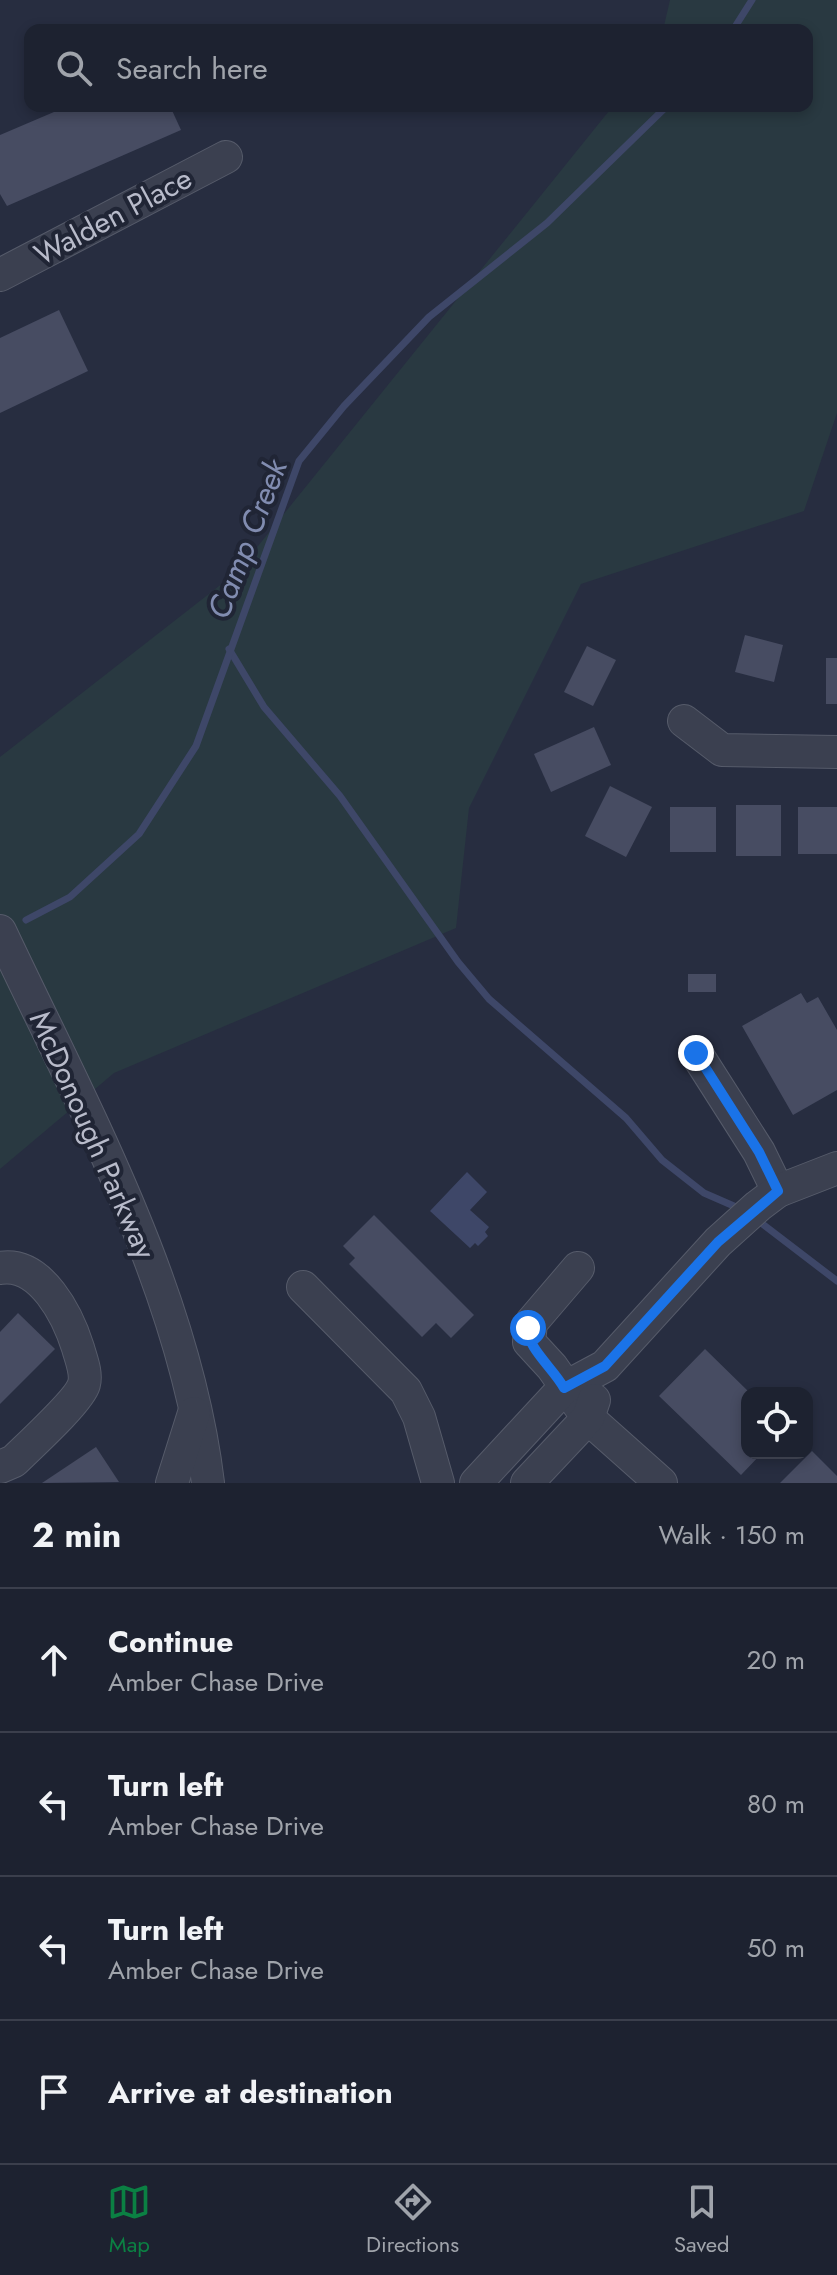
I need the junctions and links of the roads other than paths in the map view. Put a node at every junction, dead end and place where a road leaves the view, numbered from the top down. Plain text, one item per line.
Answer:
1 (226, 157) dead end
2 (0, 275) edge
3 (684, 721) dead end
4 (837, 752) edge
5 (0, 931) edge
6 (696, 1053) dead end
7 (837, 1168) edge
8 (778, 1191) junction
9 (0, 1268) edge
10 (578, 1268) dead end
11 (303, 1287) dead end
12 (605, 1366) junction
13 (564, 1388) junction
14 (195, 1410) junction
15 (588, 1418) junction
16 (0, 1467) edge
17 (172, 1483) edge
18 (208, 1483) edge
19 (438, 1483) edge
20 (476, 1483) edge
21 (527, 1483) edge
22 (661, 1483) edge

1 - 2 street, Walden Place
3 - 4 street
5 - 14 street, McDonough Parkway
6 - 8 street
7 - 8 street
8 - 12 street
9 - 16 street
10 - 13 street
11 - 19 street
12 - 13 street
12 - 15 street
13 - 15 street
13 - 20 street
14 - 17 street
14 - 18 street, McDonough Parkway
15 - 21 street
15 - 22 street

